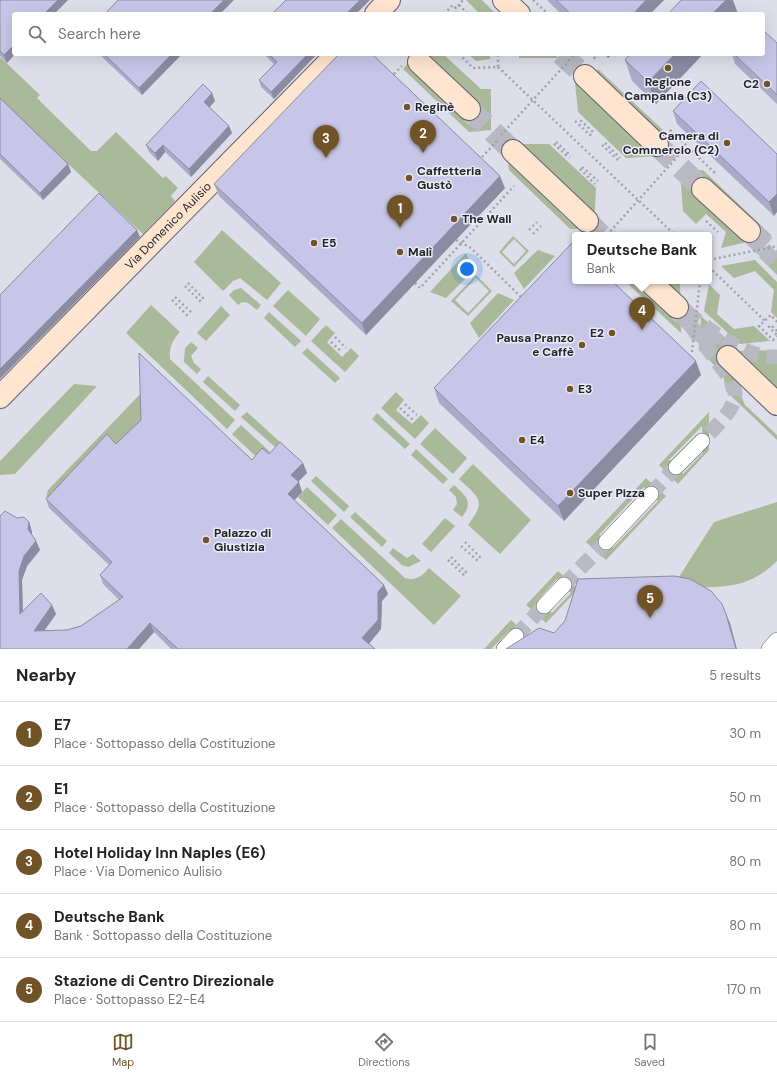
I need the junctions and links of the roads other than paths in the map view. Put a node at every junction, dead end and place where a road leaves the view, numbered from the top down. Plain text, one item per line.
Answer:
1 (389, 0) edge
2 (504, 0) edge
3 (378, 12) edge
4 (517, 12) edge
5 (335, 56) edge
6 (419, 62) dead end
7 (593, 71) tunnel mouth
8 (469, 109) tunnel mouth
9 (657, 145) tunnel mouth
10 (514, 152) tunnel mouth
11 (711, 183) tunnel mouth
12 (587, 221) tunnel mouth
13 (748, 231) dead end
14 (652, 284) edge
15 (677, 307) tunnel mouth
16 (728, 357) tunnel mouth
17 (0, 397) edge
18 (777, 404) edge
19 (702, 441) tunnel mouth
20 (676, 467) tunnel mouth
21 (651, 494) tunnel mouth
22 (606, 542) tunnel mouth
23 (564, 585) tunnel mouth
24 (544, 606) tunnel mouth
25 (516, 636) tunnel mouth
26 (777, 640) edge
27 (504, 649) edge
28 (769, 649) edge

1 - 3 main road
2 - 4 main road
5 - 17 main road, Via Domenico Aulisio
6 - 8 main road
7 - 9 main road
10 - 12 main road
11 - 13 main road
14 - 15 main road
16 - 18 main road
19 - 20 street
21 - 22 street
23 - 24 street
25 - 27 street
26 - 28 street

